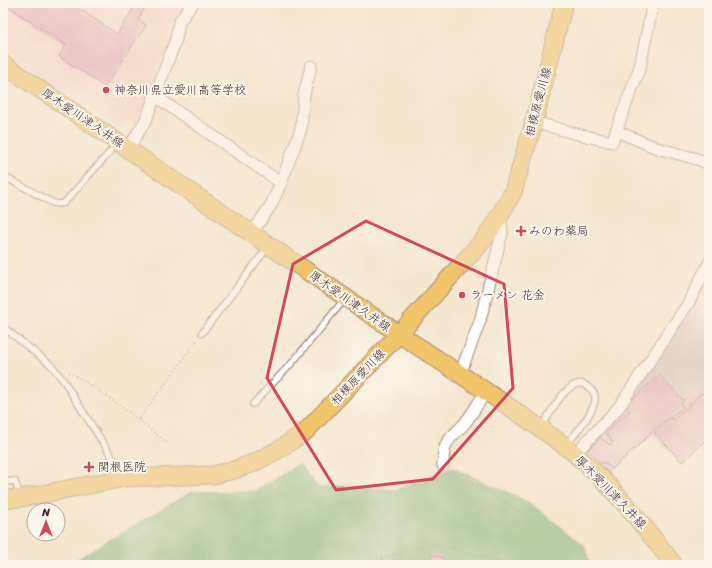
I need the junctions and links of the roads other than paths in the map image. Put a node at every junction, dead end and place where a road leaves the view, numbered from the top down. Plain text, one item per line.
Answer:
1 (193, 3) edge
2 (564, 3) edge
3 (653, 3) edge
4 (3, 64) edge
5 (311, 66) dead end
6 (155, 96) junction
7 (534, 122) junction
8 (616, 130) junction
9 (123, 146) junction
10 (709, 164) edge
11 (3, 176) edge
12 (281, 183) junction
13 (500, 215) junction
14 (252, 233) junction
15 (270, 246) junction
16 (709, 263) edge
17 (344, 296) junction
18 (3, 327) edge
19 (202, 333) road end
20 (399, 334) junction
21 (460, 374) junction
22 (486, 391) junction
23 (253, 404) dead end
24 (541, 428) junction
25 (570, 450) junction
26 (443, 466) road end
27 (125, 478) junction
28 (3, 482) edge
29 (21, 498) junction
30 (3, 500) edge
31 (674, 565) edge

1 - 6 street
2 - 7 main road, 相模原愛川線
3 - 8 street
4 - 9 main road, 厚木愛川津久井線
5 - 12 street
6 - 9 street
6 - 12 street
7 - 8 street
7 - 13 main road, 相模原愛川線
8 - 10 street
9 - 11 lane
9 - 14 main road, 厚木愛川津久井線
12 - 14 street
13 - 20 main road, 相模原愛川線
13 - 21 street
14 - 15 main road, 厚木愛川津久井線
15 - 17 main road, 厚木愛川津久井線
15 - 19 lane
16 - 25 street
17 - 20 main road, 厚木愛川津久井線
17 - 23 lane
18 - 27 lane
20 - 21 main road, 厚木愛川津久井線
20 - 27 main road, 相模原愛川線
21 - 22 main road, 厚木愛川津久井線
22 - 24 main road, 厚木愛川津久井線
22 - 26 street
24 - 25 main road, 厚木愛川津久井線
24 - 25 lane
25 - 31 main road, 厚木愛川津久井線
27 - 29 main road, 相模原愛川線
28 - 29 lane
29 - 30 main road, 相模原愛川線

